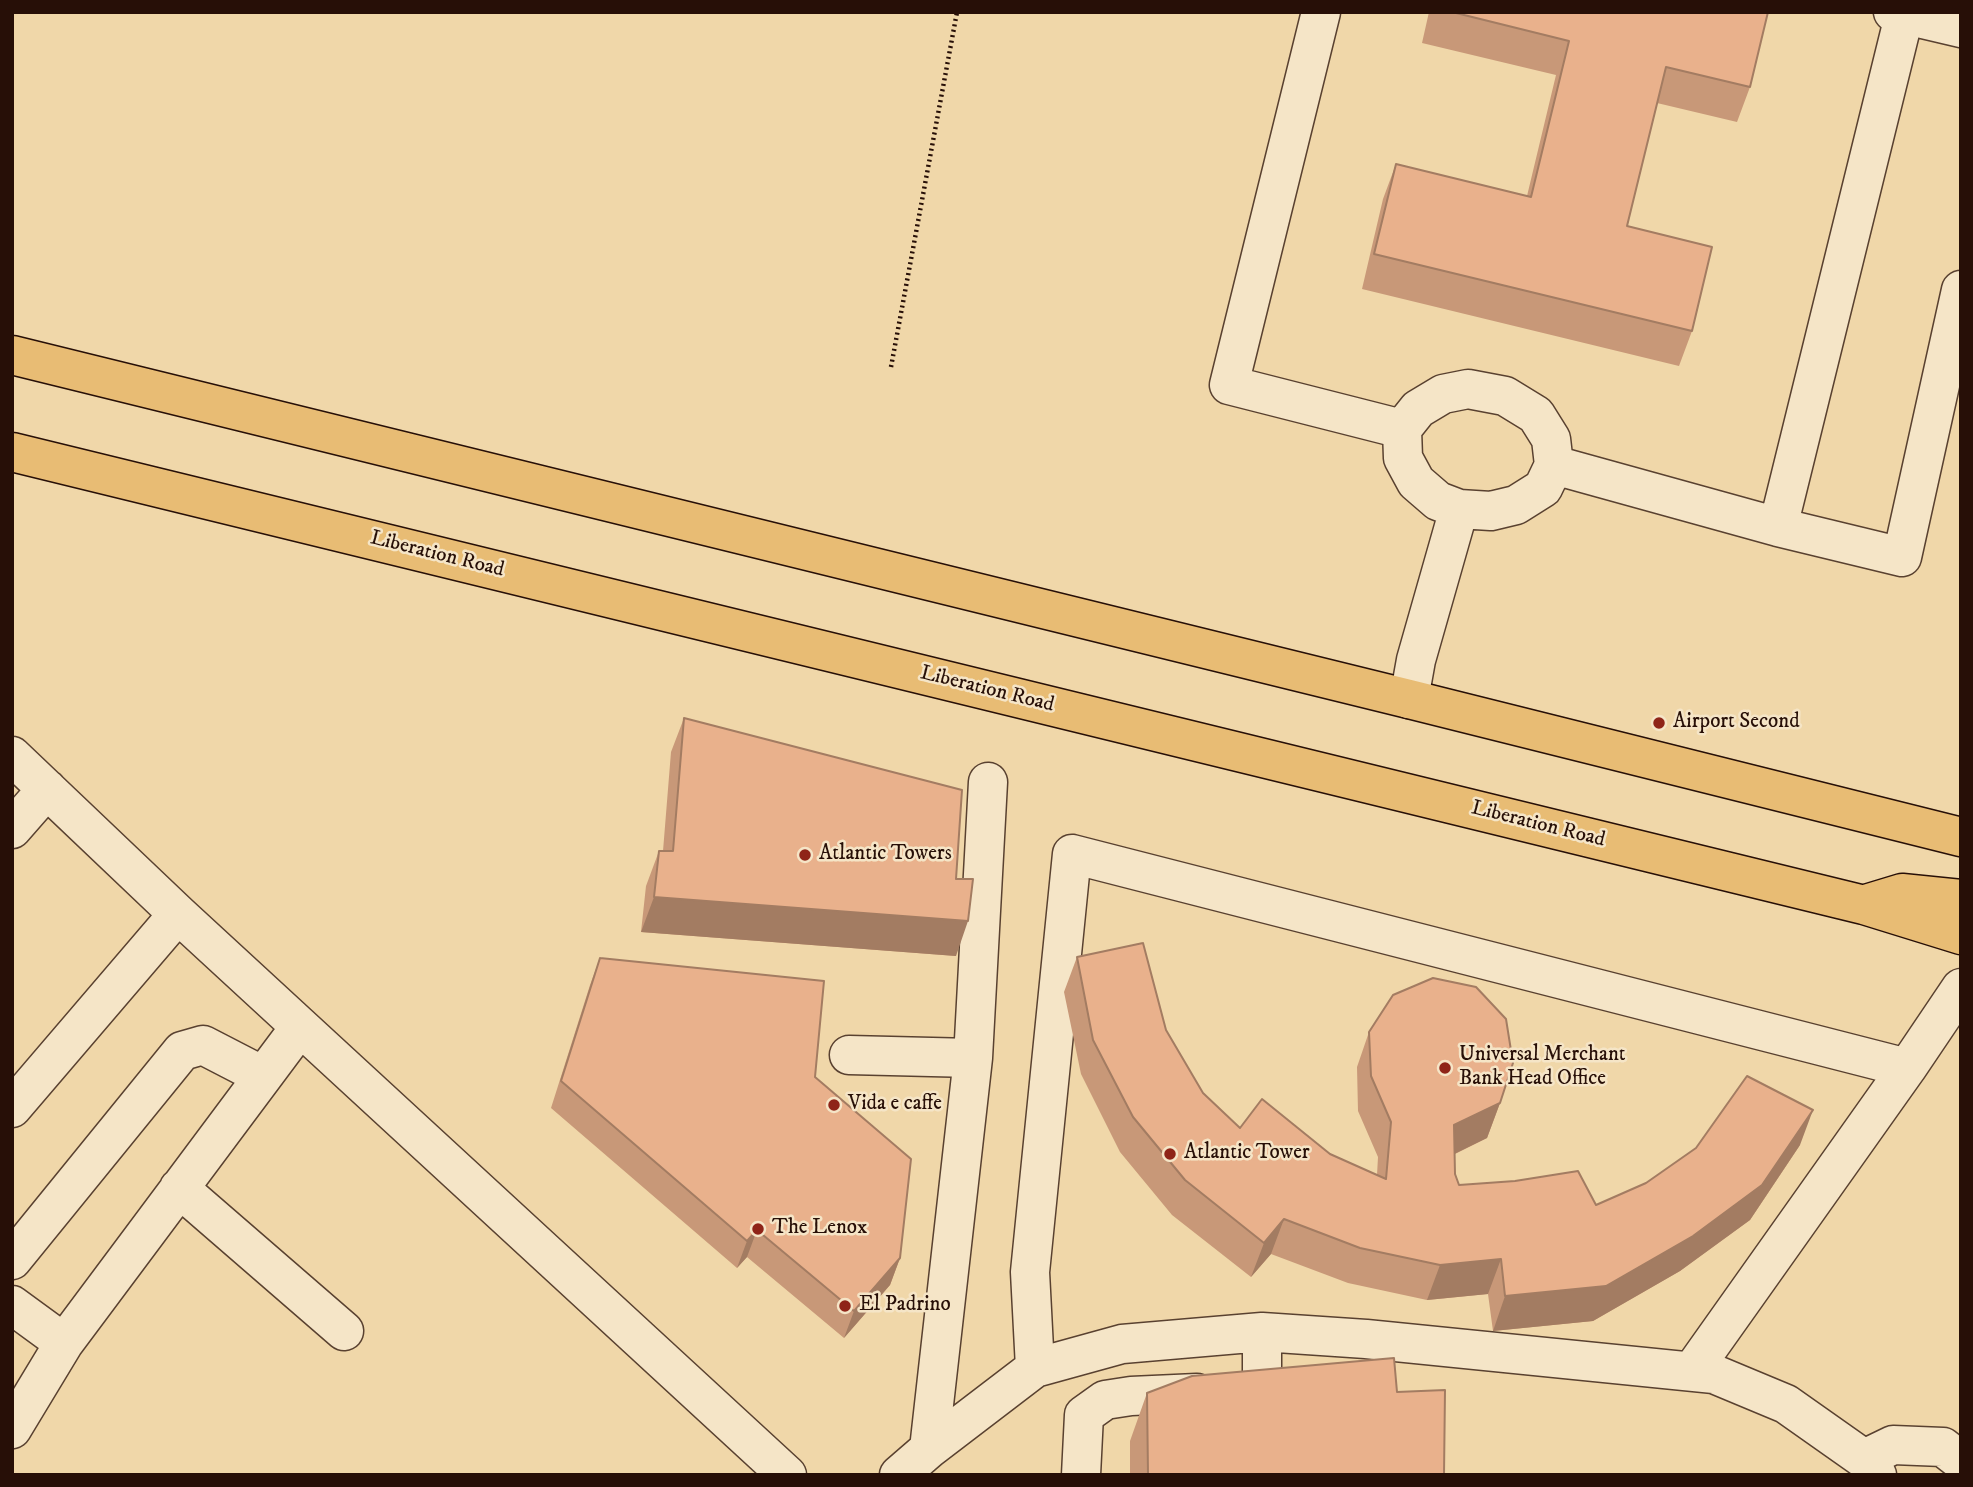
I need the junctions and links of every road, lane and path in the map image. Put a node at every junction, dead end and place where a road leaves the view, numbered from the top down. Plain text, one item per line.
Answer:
1 (957, 12) edge
2 (1321, 12) edge
3 (1901, 13) edge
4 (1961, 28) edge
5 (1961, 290) edge
6 (12, 355) edge
7 (891, 367) dead end
8 (1402, 429) junction
9 (12, 452) edge
10 (1554, 465) junction
11 (1459, 509) junction
12 (1778, 527) junction
13 (1409, 699) junction
14 (12, 756) edge
15 (988, 782) dead end
16 (47, 789) junction
17 (12, 828) edge
18 (1961, 837) edge
19 (1961, 899) edge
20 (1864, 905) junction
21 (178, 914) junction
22 (1961, 935) edge
23 (1961, 988) edge
24 (300, 1027) junction
25 (849, 1055) dead end
26 (973, 1058) junction
27 (1907, 1068) junction
28 (264, 1076) junction
29 (14, 1101) edge
30 (179, 1188) junction
31 (12, 1260) edge
32 (12, 1306) edge
33 (344, 1331) dead end
34 (1262, 1332) junction
35 (64, 1343) junction
36 (1035, 1368) junction
37 (1692, 1371) junction
38 (12, 1429) edge
39 (929, 1449) junction
40 (1961, 1461) edge
41 (1870, 1467) edge
42 (787, 1475) edge
43 (899, 1475) edge
44 (1081, 1475) edge

1 - 7 path
2 - 8 street
3 - 4 street
3 - 12 street
5 - 12 street
6 - 13 highway
8 - 10 street
8 - 11 street
9 - 20 highway, Liberation Road
10 - 11 street
10 - 12 street
11 - 13 street
13 - 18 highway
14 - 16 street
15 - 26 street
16 - 17 street
16 - 21 street
19 - 20 highway
20 - 22 highway, Liberation Road
21 - 24 street
21 - 29 street
23 - 27 street
24 - 28 street
24 - 42 street
25 - 26 street
26 - 39 street
27 - 36 street
27 - 37 street
28 - 30 street
28 - 31 street
30 - 33 street
30 - 35 street
32 - 35 street
34 - 36 street
34 - 37 street
34 - 44 street
35 - 38 street
36 - 39 street
37 - 41 street
39 - 43 street
40 - 41 street

